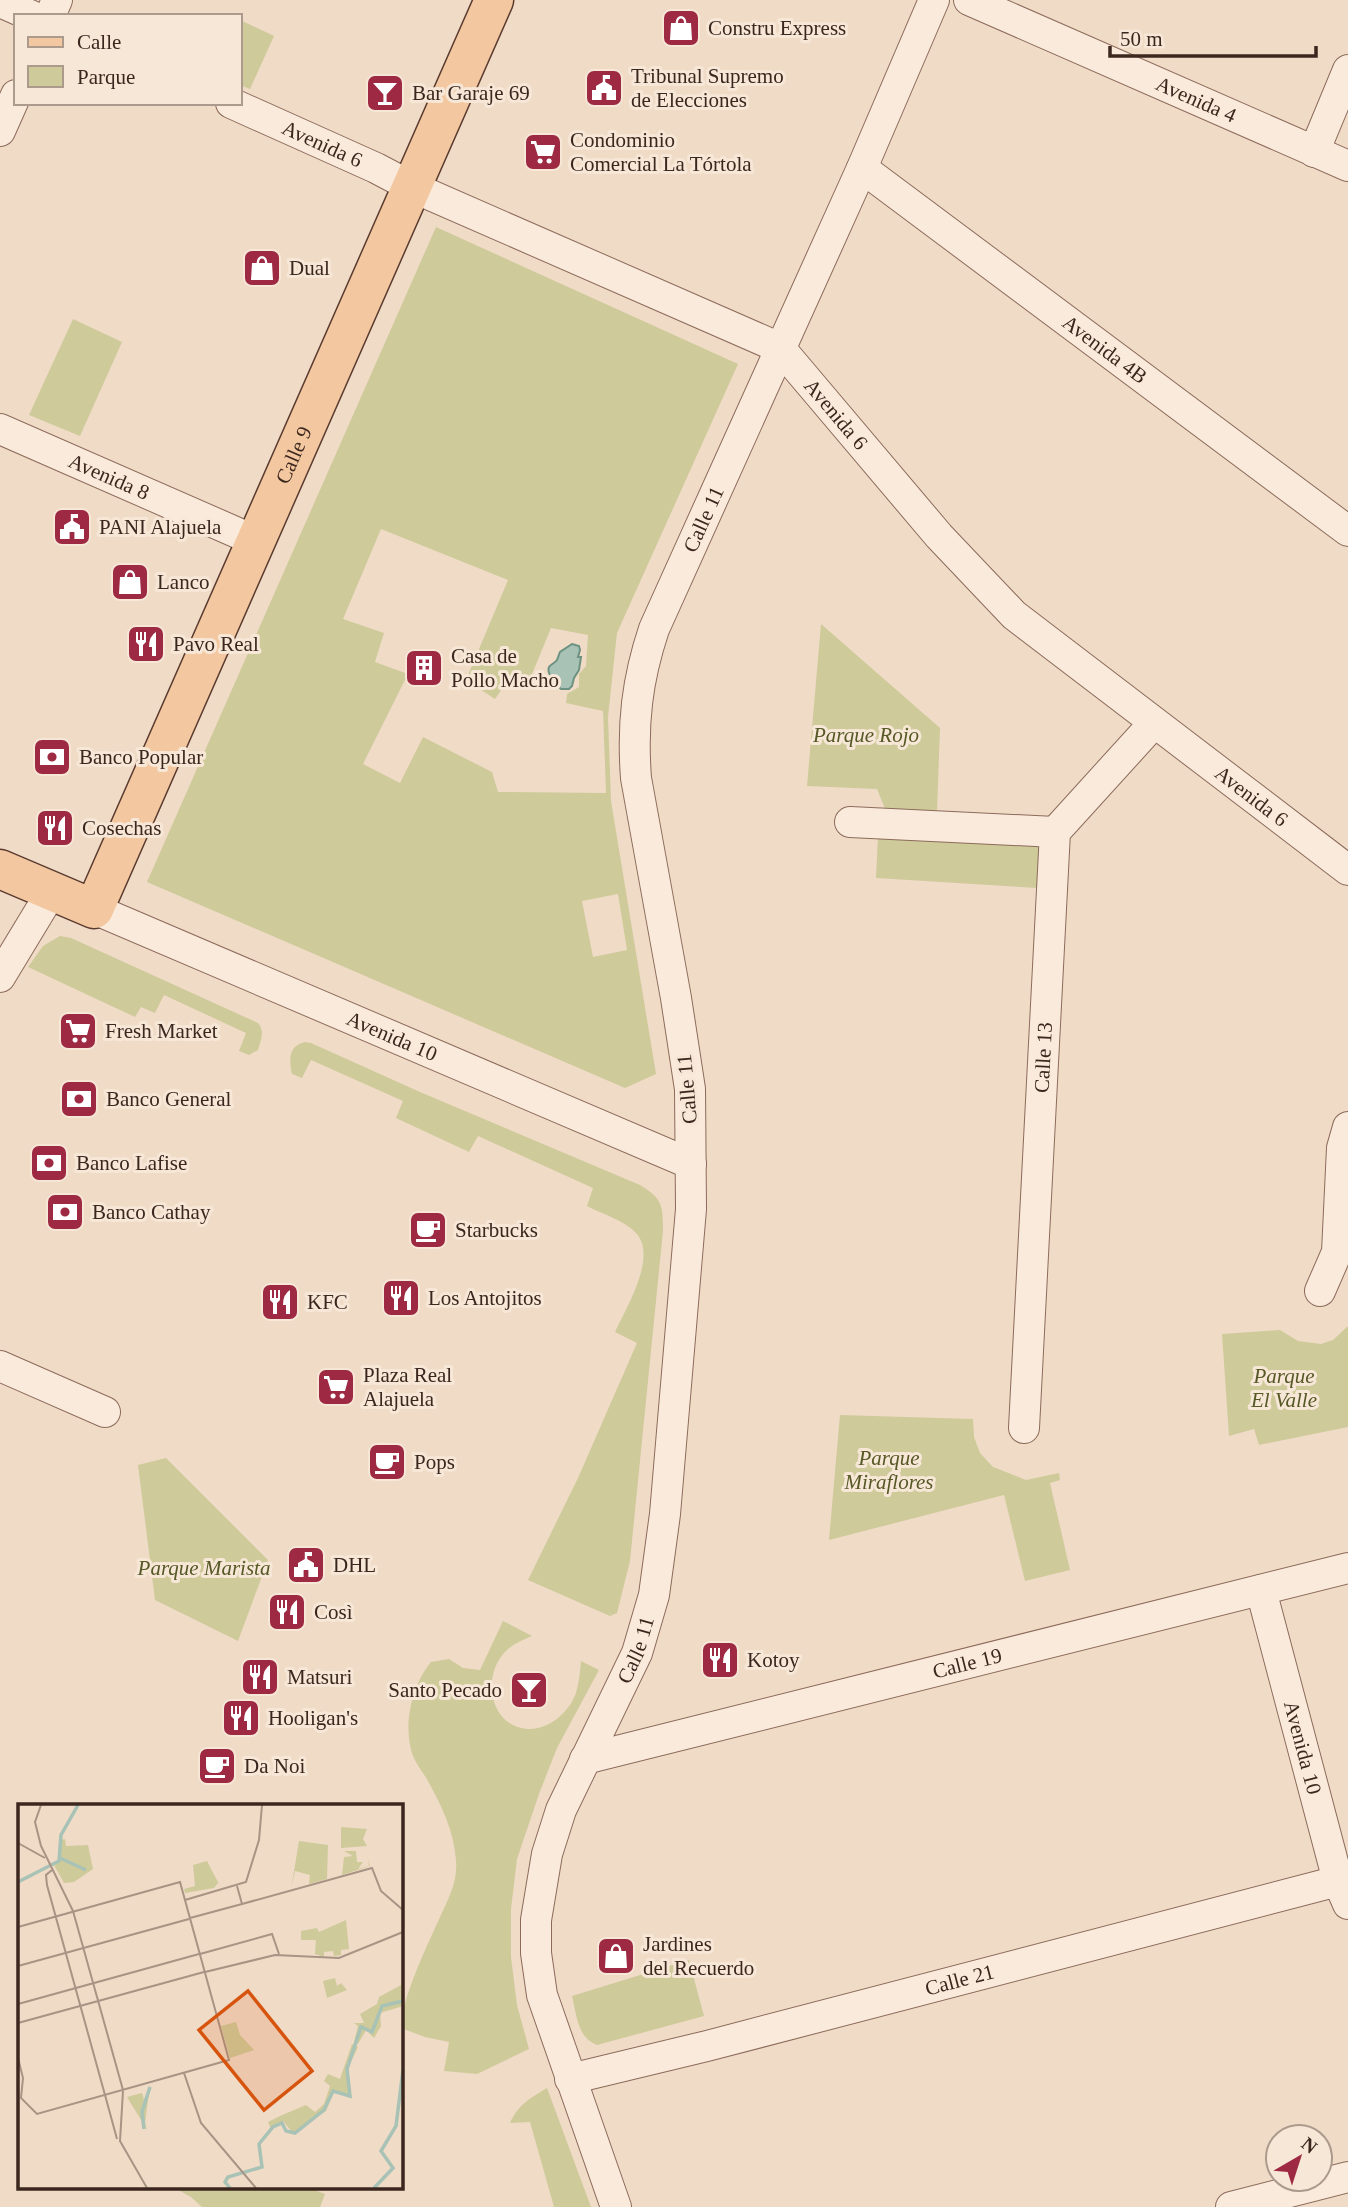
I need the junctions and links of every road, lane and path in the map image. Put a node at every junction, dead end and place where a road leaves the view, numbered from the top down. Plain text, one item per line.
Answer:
1 (494, 0) edge
2 (934, 0) edge
3 (969, 0) edge
4 (0, 2) edge
5 (28, 14) edge
6 (1348, 70) edge
7 (14, 100) edge
8 (235, 105) edge
9 (0, 131) edge
10 (1314, 152) junction
11 (1348, 166) edge
12 (862, 168) junction
13 (412, 187) junction
14 (780, 348) junction
15 (0, 429) edge
16 (1348, 531) edge
17 (256, 541) junction
18 (1154, 723) junction
19 (850, 822) dead end
20 (1055, 832) junction
21 (0, 869) edge
22 (1348, 870) edge
23 (52, 891) junction
24 (94, 909) junction
25 (0, 977) edge
26 (1348, 1127) edge
27 (691, 1164) junction
28 (1320, 1291) dead end
29 (0, 1366) edge
30 (105, 1412) dead end
31 (1024, 1428) dead end
32 (1348, 1568) edge
33 (1261, 1590) junction
34 (585, 1759) junction
35 (1345, 1887) edge
36 (570, 2079) junction
37 (1348, 2177) edge
38 (616, 2207) edge
39 (1231, 2207) edge

1 - 13 main road, Calle 9
2 - 12 street, Calle 11
3 - 10 street, Avenida 4
4 - 5 street
6 - 10 street
7 - 9 street
8 - 13 street, Avenida 6
10 - 11 street, Avenida 4
12 - 14 street, Calle 11
12 - 16 street, Avenida 4B
13 - 14 street, Avenida 6
13 - 17 main road, Calle 9
14 - 18 street, Avenida 6
14 - 27 street, Calle 11
15 - 17 street, Avenida 8
17 - 24 main road, Calle 9
18 - 20 street
18 - 22 street, Avenida 6
19 - 20 street
20 - 31 street, Calle 13
21 - 23 main road
23 - 24 main road
23 - 25 street
24 - 27 street, Avenida 10
26 - 28 street
27 - 34 street, Calle 11
29 - 30 street
32 - 33 street, Calle 19
33 - 34 street, Calle 19
33 - 35 street, Avenida 10
34 - 36 street, Calle 11
35 - 36 street, Calle 21
36 - 38 street, Calle 11
37 - 39 street

